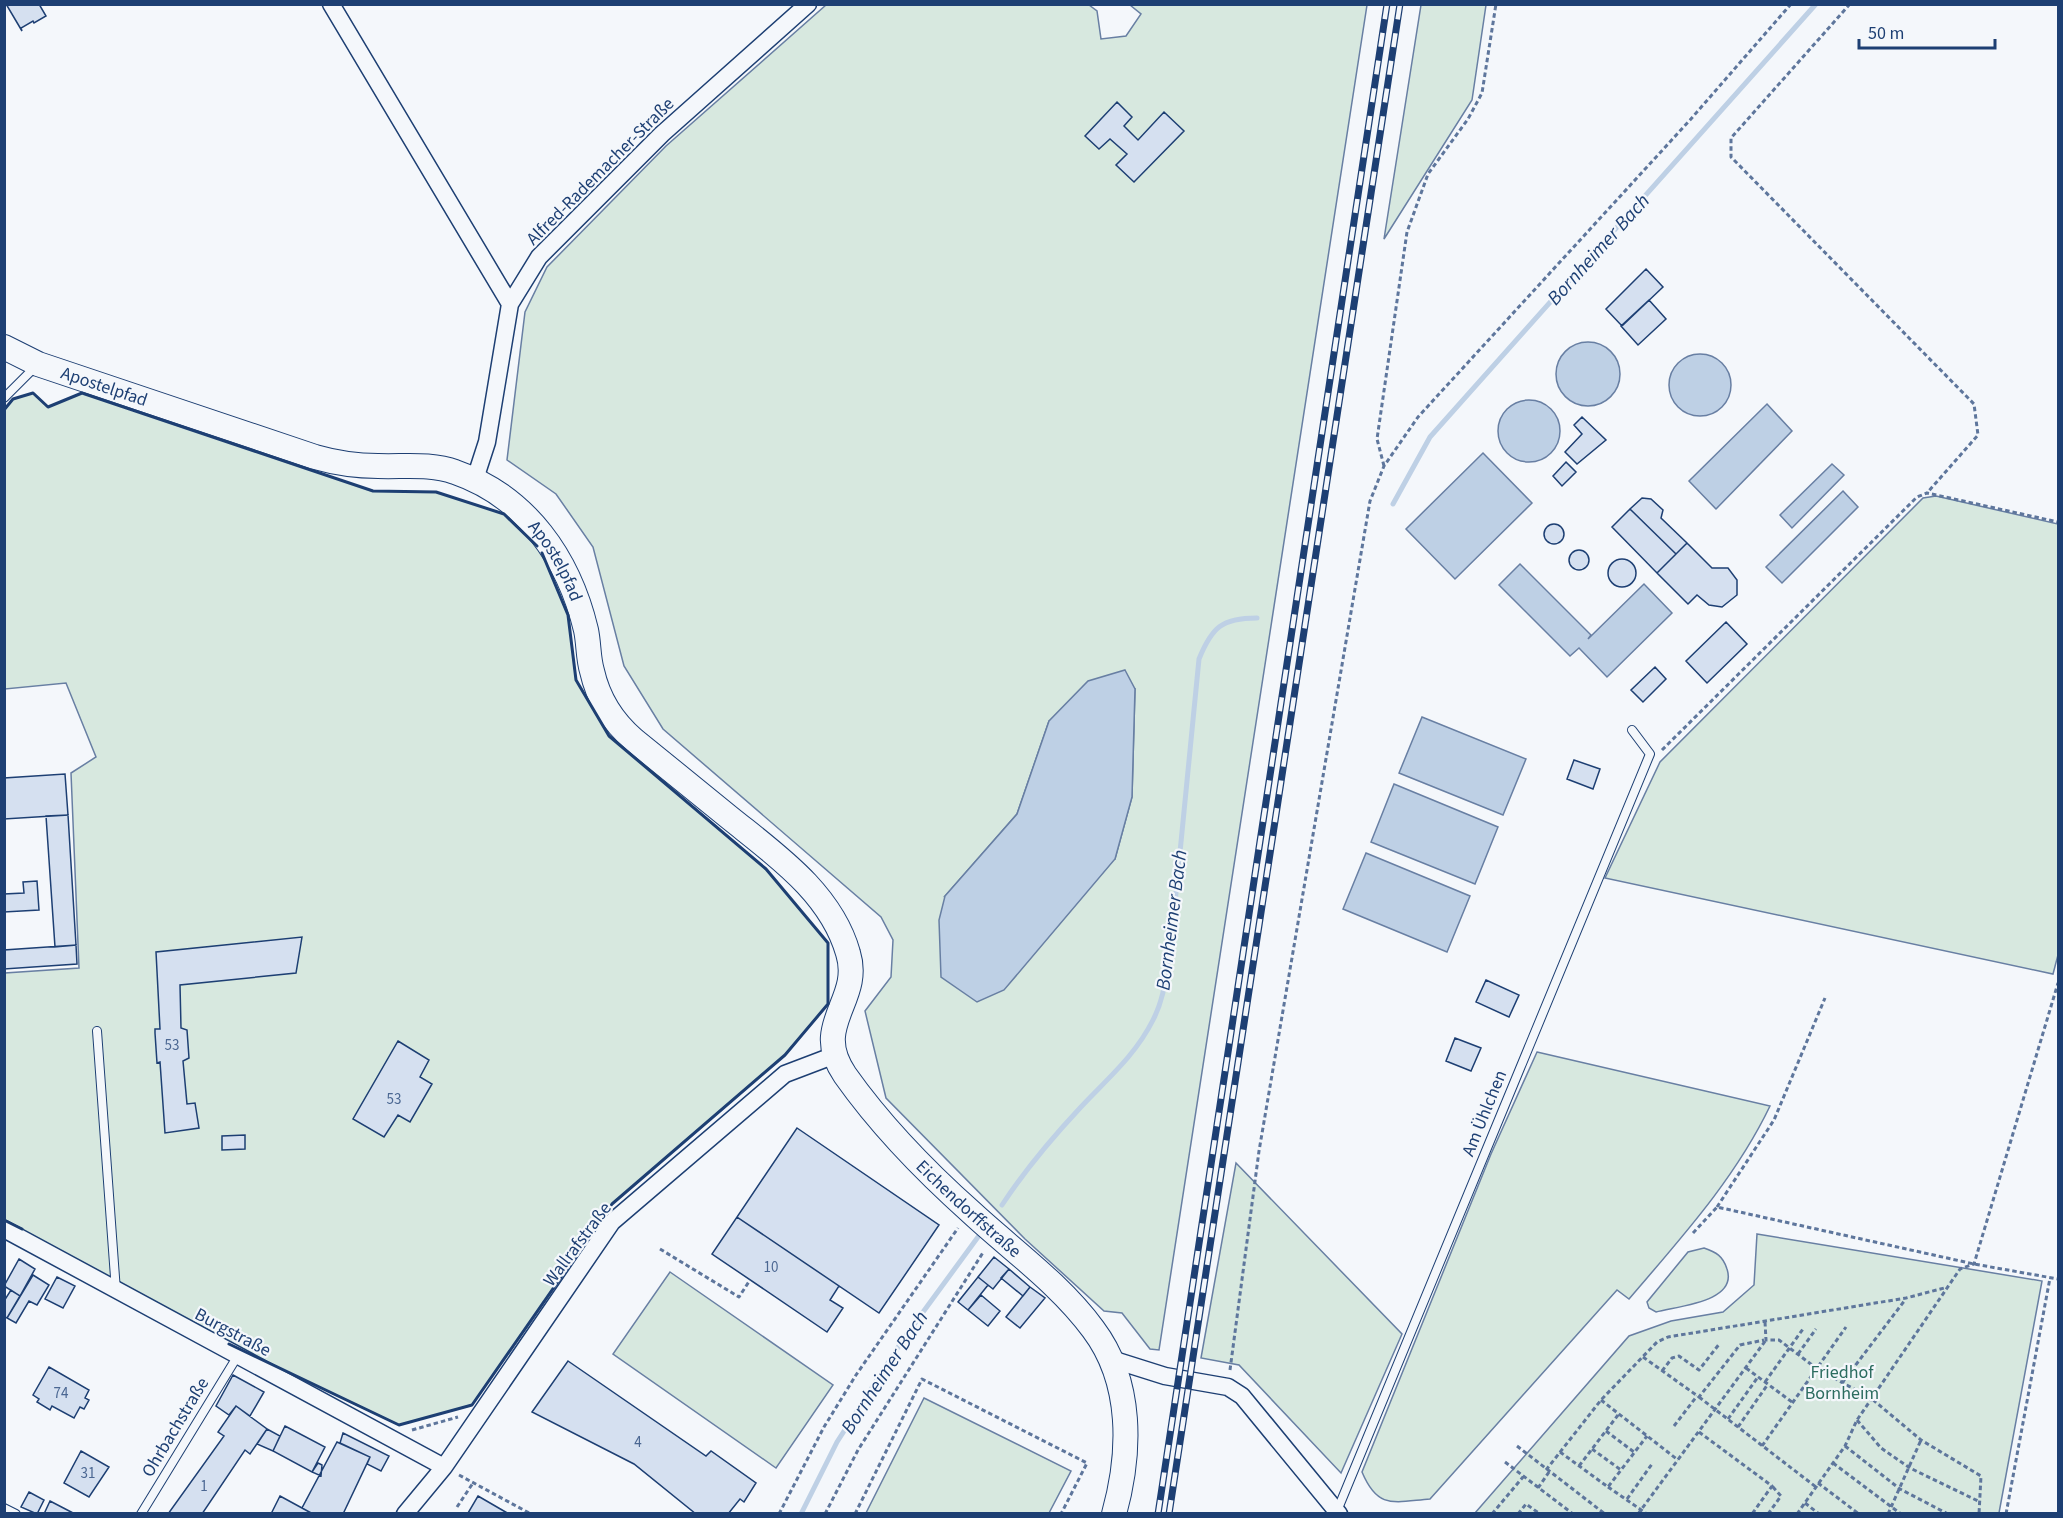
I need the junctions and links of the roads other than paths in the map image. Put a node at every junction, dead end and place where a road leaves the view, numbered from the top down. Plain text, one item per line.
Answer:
1 (331, 4) edge
2 (808, 4) edge
3 (510, 304) junction
4 (4, 347) edge
5 (38, 364) junction
6 (4, 398) edge
7 (476, 479) junction
8 (1632, 730) dead end
9 (97, 1031) dead end
10 (835, 1055) junction
11 (4, 1229) edge
12 (116, 1290) junction
13 (237, 1357) junction
14 (1108, 1358) junction
15 (444, 1467) junction
16 (4, 1508) edge
17 (1338, 1512) edge
18 (16, 1514) edge
19 (141, 1514) edge
20 (405, 1514) edge
21 (1114, 1514) edge

1 - 3 street
2 - 3 street, Alfred-Rademacher-Straße
3 - 7 street, Alfred-Rademacher-Straße
4 - 5 street, Apostelpfad
5 - 6 lane
5 - 7 street, Apostelpfad
7 - 10 street, Apostelpfad
8 - 17 lane, Am Ühlchen
9 - 12 lane
10 - 14 street, Eichendorffstraße
10 - 15 street, Wallrafstraße
11 - 12 street, Burgstraße
12 - 13 street, Burgstraße
13 - 15 street, Burgstraße
13 - 19 lane, Ohrbachstraße
14 - 17 street
14 - 21 street, Eichendorffstraße
15 - 20 street, Wallrafstraße
16 - 18 lane

